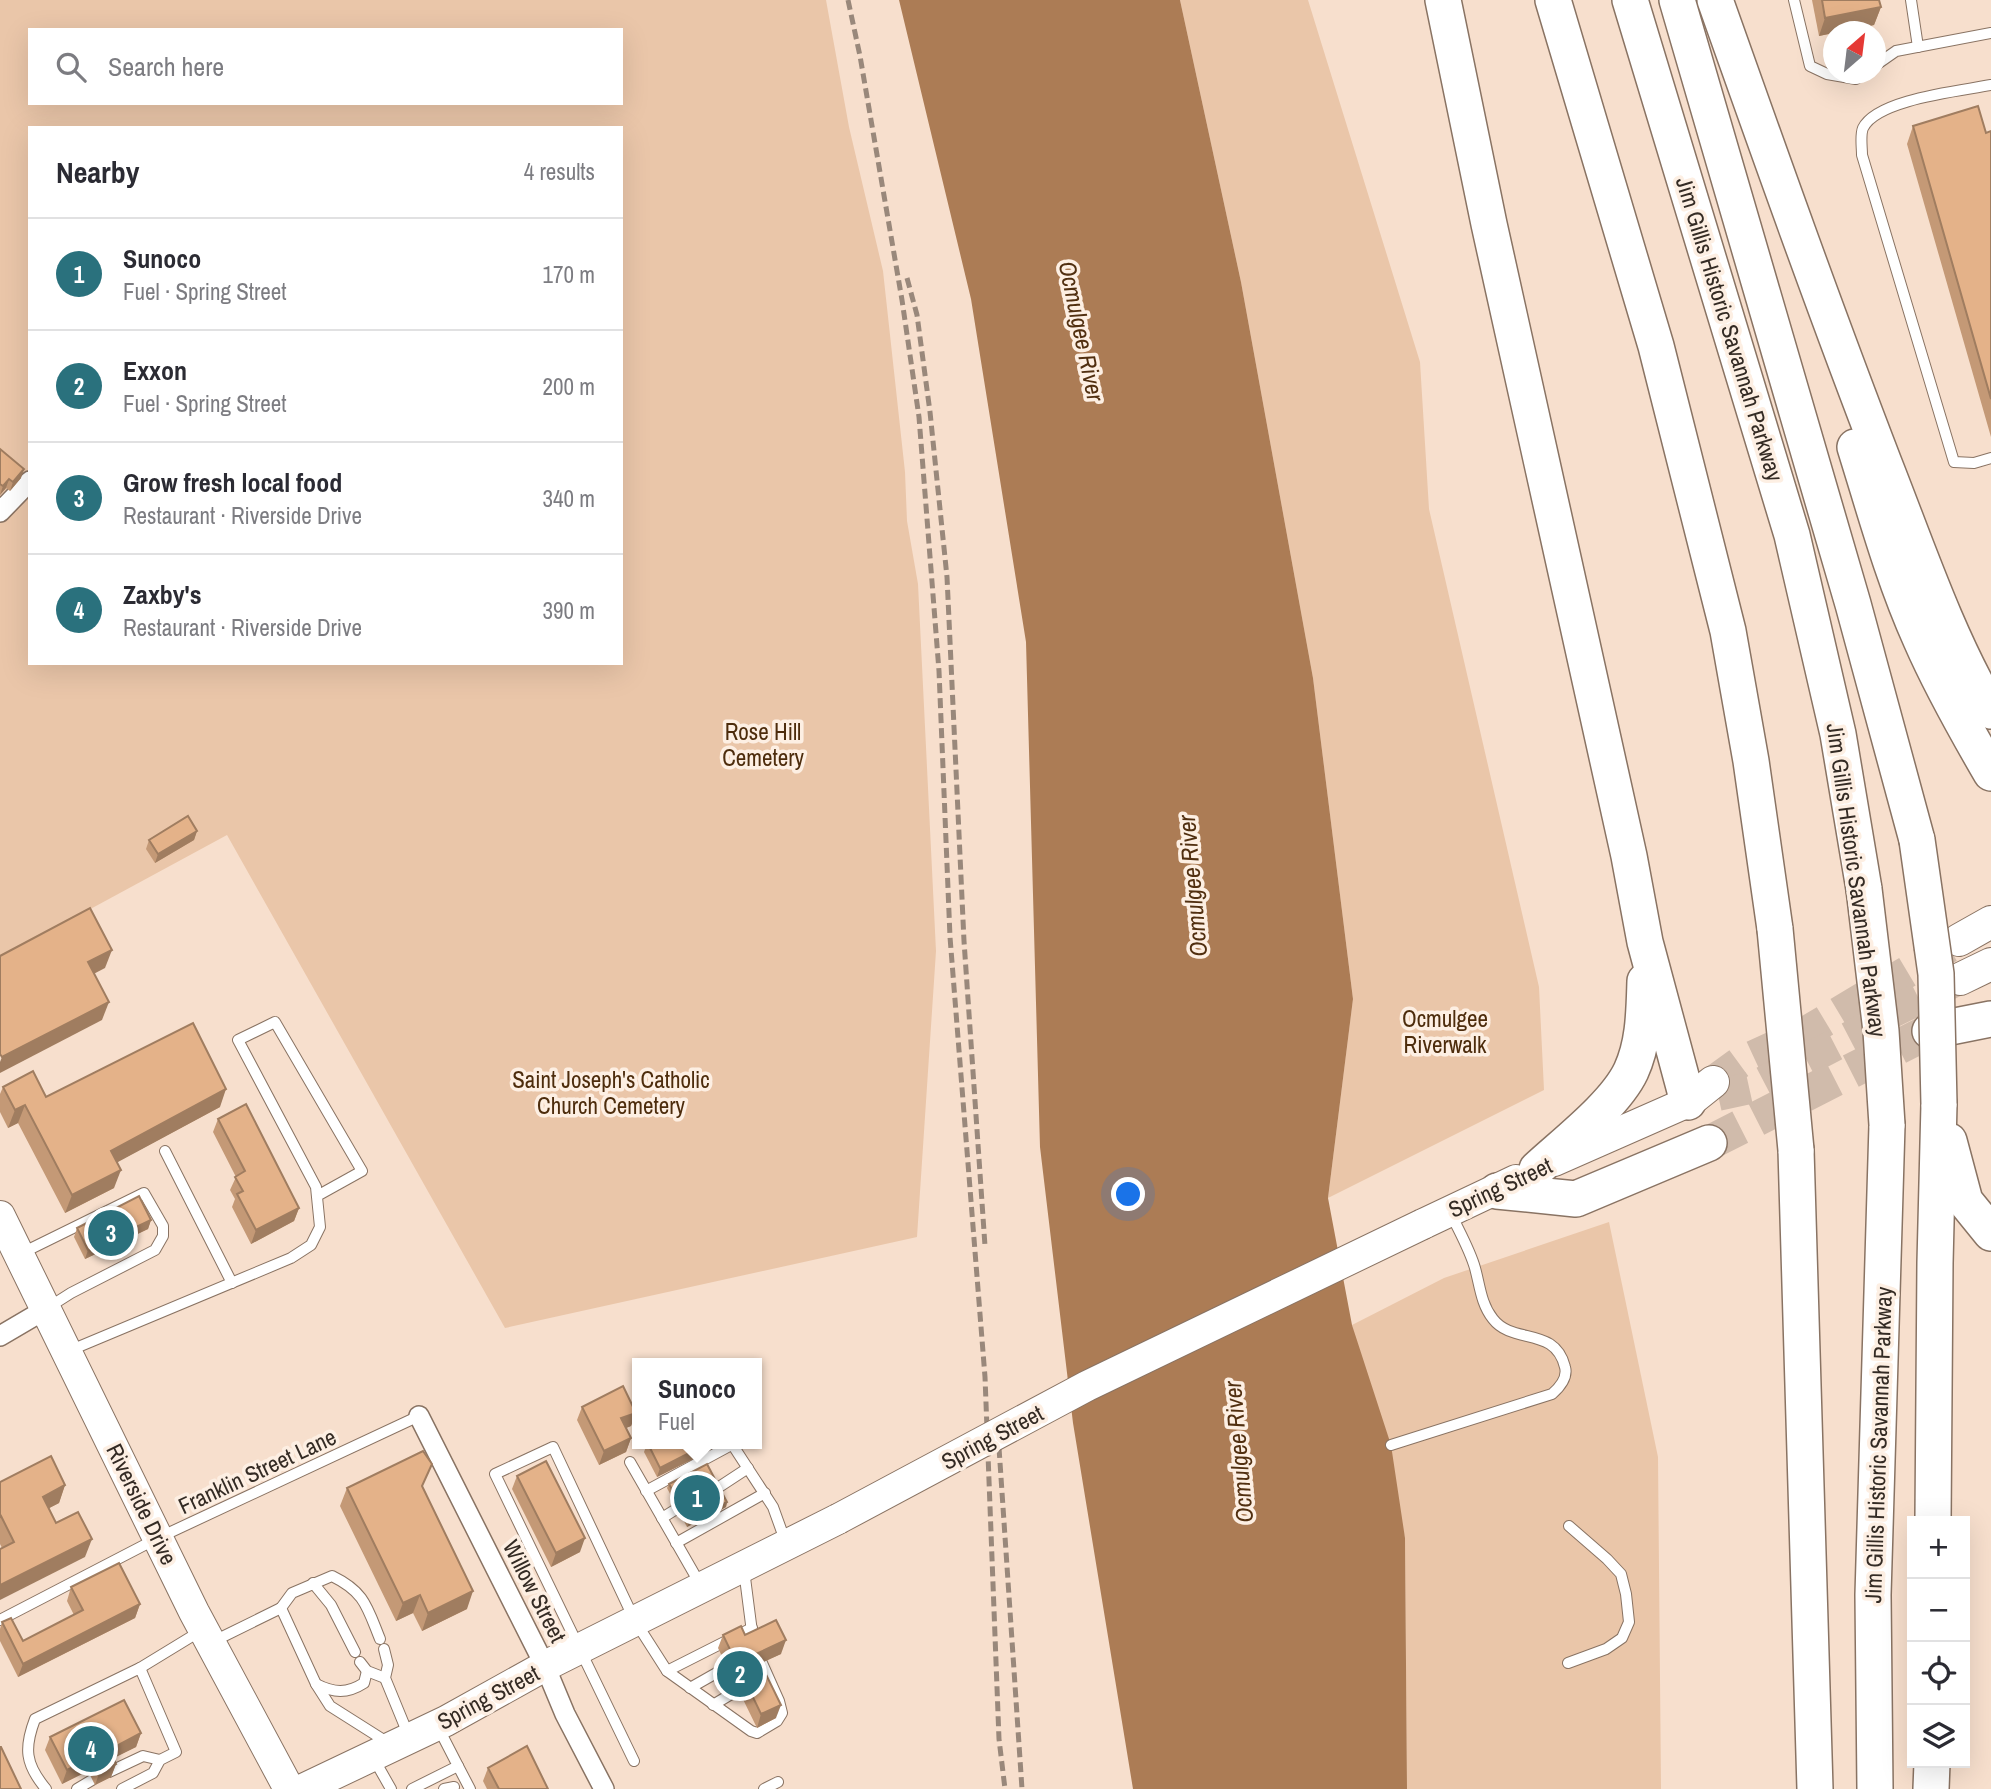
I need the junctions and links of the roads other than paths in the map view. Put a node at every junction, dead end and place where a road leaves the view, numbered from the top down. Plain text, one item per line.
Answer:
1 (1443, 0) edge
2 (1553, 0) edge
3 (1630, 0) edge
4 (1677, 0) edge
5 (1715, 0) edge
6 (1794, 0) edge
7 (1911, 0) edge
8 (1991, 33) edge
9 (1918, 47) junction
10 (1886, 58) edge
11 (1823, 72) edge
12 (1991, 85) edge
13 (1816, 287) junction
14 (1991, 458) edge
15 (28, 483) edge
16 (0, 512) edge
17 (1991, 711) edge
18 (1991, 773) edge
19 (1991, 922) edge
20 (1959, 940) tunnel mouth
21 (1645, 943) junction
22 (1991, 964) edge
23 (1979, 999) edge
24 (1930, 1031) tunnel mouth
25 (1706, 1093) joint
26 (1939, 1104) junction
27 (1709, 1143) tunnel mouth
28 (165, 1151) dead end
29 (1537, 1169) junction
30 (1497, 1191) junction
31 (317, 1196) junction
32 (1450, 1210) junction
33 (0, 1216) edge
34 (1991, 1233) edge
35 (20, 1254) junction
36 (232, 1283) junction
37 (46, 1309) junction
38 (0, 1336) edge
39 (67, 1351) junction
40 (419, 1416) joint
41 (1391, 1445) dead end
42 (723, 1449) edge
43 (735, 1449) edge
44 (630, 1462) dead end
45 (748, 1468) junction
46 (716, 1489) edge
47 (646, 1491) junction
48 (765, 1493) junction
49 (678, 1508) edge
50 (1933, 1516) edge
51 (662, 1518) junction
52 (1569, 1525) dead end
53 (158, 1538) junction
54 (676, 1543) junction
55 (786, 1544) junction
56 (744, 1568) junction
57 (313, 1583) junction
58 (702, 1587) junction
59 (282, 1608) junction
60 (0, 1620) edge
61 (635, 1621) junction
62 (751, 1628) junction
63 (207, 1636) junction
64 (753, 1643) edge
65 (578, 1649) junction
66 (762, 1663) edge
67 (1567, 1663) dead end
68 (545, 1666) junction
69 (727, 1667) dead end
70 (140, 1668) junction
71 (367, 1671) junction
72 (667, 1671) junction
73 (385, 1678) junction
74 (316, 1684) junction
75 (690, 1688) junction
76 (738, 1690) dead end
77 (713, 1705) junction
78 (437, 1725) junction
79 (392, 1747) junction
80 (160, 1760) junction
81 (634, 1761) dead end
82 (458, 1766) junction
83 (109, 1772) edge
84 (92, 1780) dead end
85 (778, 1782) dead end
86 (46, 1789) edge
87 (77, 1789) edge
88 (122, 1789) edge
89 (289, 1789) edge
90 (303, 1789) edge
91 (391, 1789) edge
92 (412, 1789) edge
93 (470, 1789) edge
94 (604, 1789) edge
95 (764, 1789) edge
96 (1815, 1789) edge
97 (1875, 1789) edge

1 - 21 highway
2 - 96 highway, bridge
3 - 97 highway, Jim Gillis Historic Savannah Parkway, bridge
4 - 26 highway, bridge
5 - 13 highway
6 - 11 lane
7 - 9 lane
8 - 9 lane
9 - 10 lane
12 - 14 lane
13 - 17 highway
13 - 18 highway
15 - 16 street
19 - 20 highway
21 - 25 highway
21 - 29 highway
22 - 23 highway
23 - 24 highway
25 - 29 main road, Spring Street
26 - 34 highway
26 - 50 highway
27 - 30 highway
28 - 36 lane
29 - 30 main road, Spring Street
30 - 32 main road, Spring Street
31 - 31 lane
31 - 36 lane
32 - 41 lane
32 - 55 main road, Spring Street, bridge
33 - 35 main road, Riverside Drive
35 - 37 main road, Riverside Drive
35 - 37 lane
36 - 39 lane
37 - 38 street
37 - 39 main road, Riverside Drive
39 - 53 main road, Riverside Drive
40 - 53 lane, Franklin Street Lane
40 - 68 street, Willow Street
42 - 47 lane
43 - 45 lane
44 - 47 lane
45 - 46 lane
45 - 48 lane
47 - 51 lane
48 - 54 lane
48 - 55 lane
49 - 51 lane
51 - 54 lane
52 - 67 lane
53 - 60 lane, Franklin Street Lane
53 - 63 main road, Riverside Drive
54 - 58 lane
55 - 56 main road, Spring Street
56 - 58 main road, Spring Street
56 - 62 lane
57 - 59 lane
57 - 71 lane
57 - 73 lane
58 - 61 main road, Spring Street
59 - 63 lane
59 - 74 lane
61 - 65 main road, Spring Street
61 - 65 lane
61 - 72 lane
62 - 64 lane
62 - 72 lane
63 - 70 lane
63 - 89 main road, Riverside Drive
65 - 68 main road, Spring Street
65 - 81 lane
66 - 77 lane
68 - 78 main road, Spring Street
68 - 94 street, Willow Street
69 - 75 lane
70 - 80 lane
70 - 86 lane
71 - 73 lane
71 - 74 lane
72 - 75 lane
73 - 79 lane
74 - 79 lane
75 - 77 lane
76 - 77 lane
78 - 79 main road, Spring Street
78 - 82 lane
79 - 90 main road, Spring Street
79 - 91 lane
80 - 83 lane
80 - 88 lane
82 - 92 lane
82 - 93 lane
84 - 87 lane
85 - 95 lane

